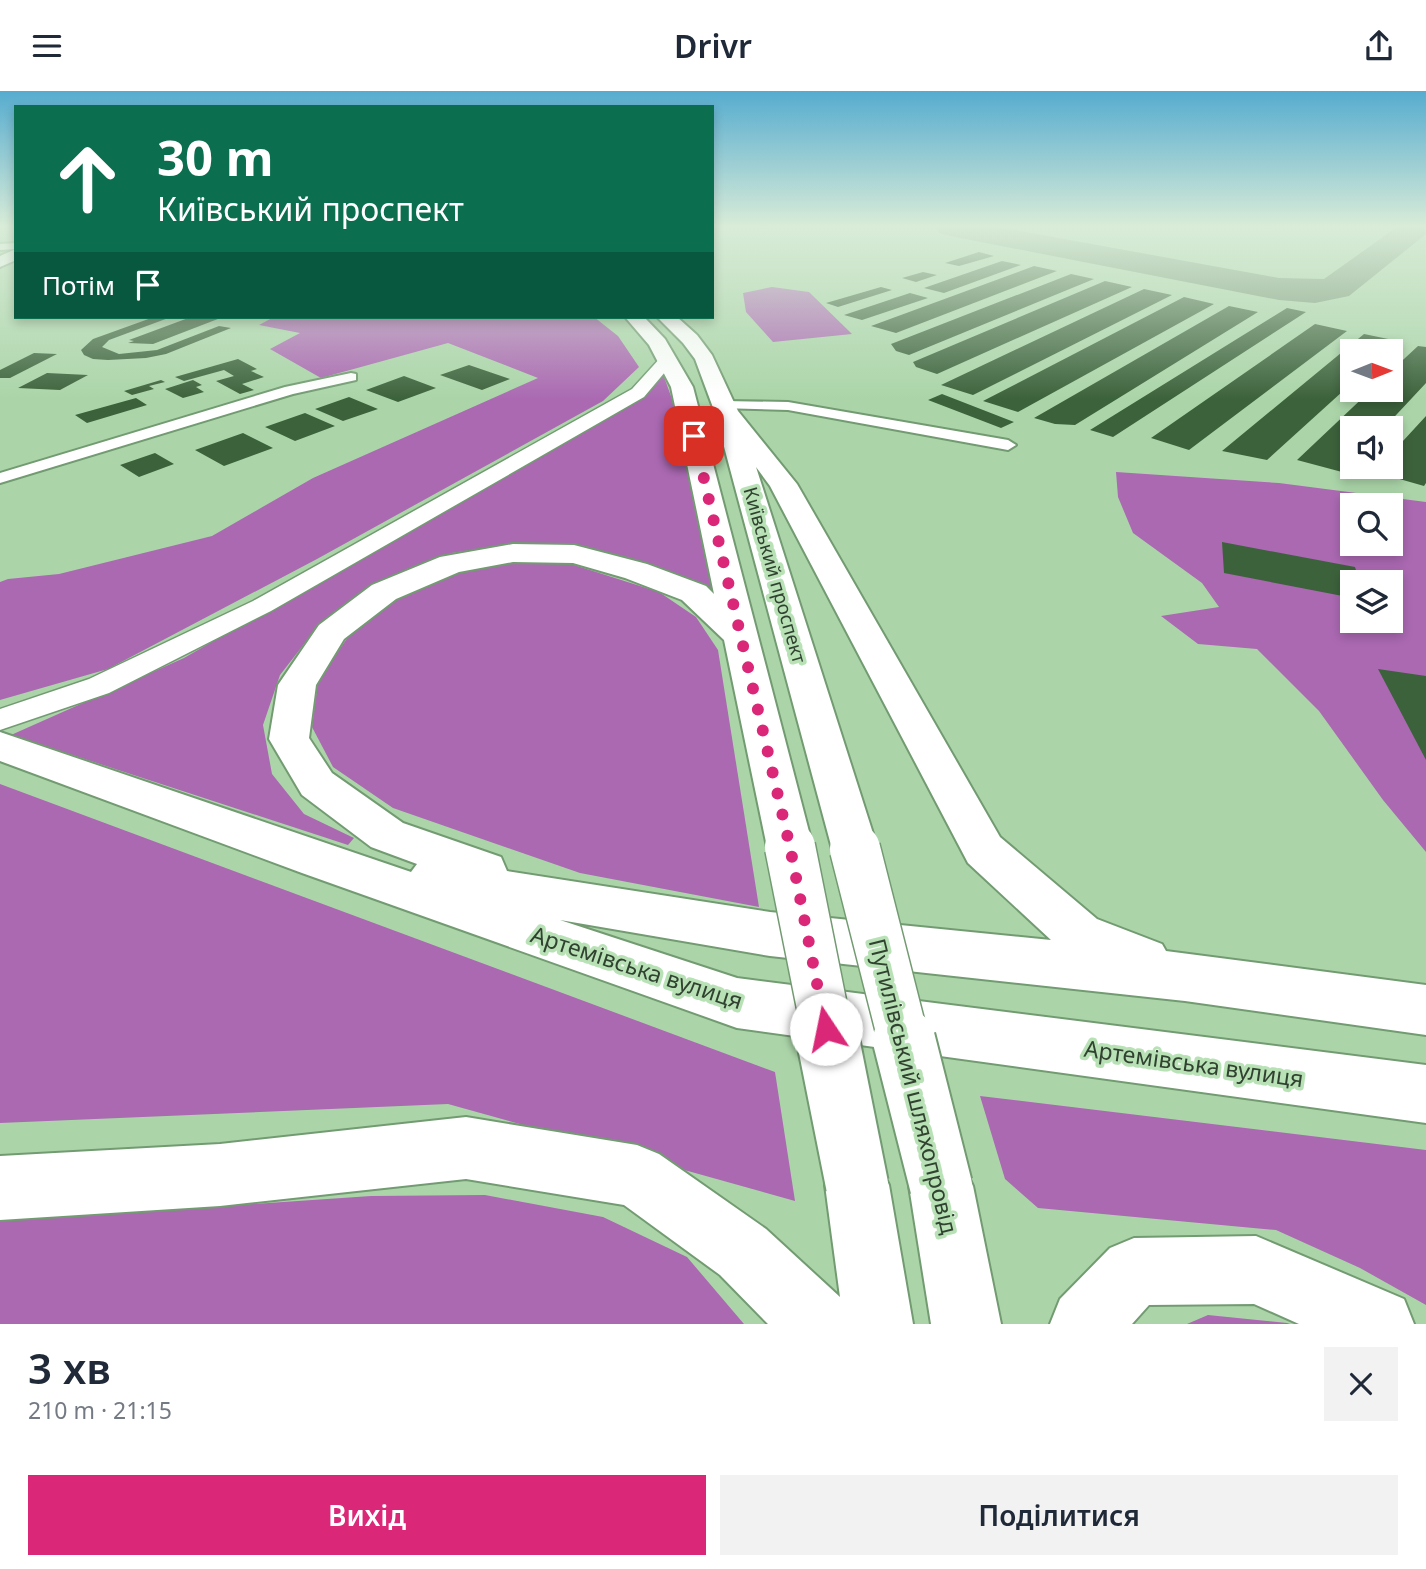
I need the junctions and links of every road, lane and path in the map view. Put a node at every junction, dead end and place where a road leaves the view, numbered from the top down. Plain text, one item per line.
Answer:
1 (636, 319) edge
2 (668, 319) edge
3 (690, 339) junction
4 (663, 351) junction
5 (705, 359) junction
6 (351, 377) dead end
7 (725, 409) junction
8 (1008, 445) dead end
9 (0, 478) edge
10 (739, 635) junction
11 (0, 720) edge
12 (0, 747) edge
13 (855, 849) joint
14 (318, 860) junction
15 (578, 904) junction
16 (1185, 977) junction
17 (1426, 1010) edge
18 (1426, 1094) edge
19 (0, 1188) edge
20 (817, 1324) edge
21 (878, 1324) edge
22 (966, 1324) edge
23 (1085, 1324) edge
24 (1379, 1324) edge

1 - 4 main road
2 - 3 main road, Київський проспект
3 - 4 main road
3 - 5 main road, Київський проспект
4 - 5 main road
4 - 10 main road
4 - 11 street
5 - 7 main road, Київський проспект
6 - 9 street
7 - 8 street
7 - 13 main road, Київський проспект
7 - 16 main road
10 - 15 main road
10 - 21 main road, bridge
12 - 14 main road, Артемівська вулиця
13 - 22 main road, Путилівський шляхопровід, bridge
14 - 15 main road
14 - 18 main road, Артемівська вулиця
15 - 16 main road
16 - 17 main road
19 - 20 main road
23 - 24 main road

